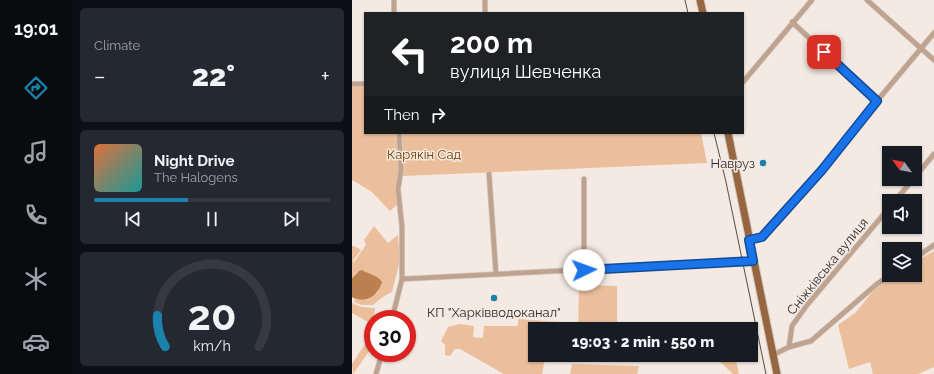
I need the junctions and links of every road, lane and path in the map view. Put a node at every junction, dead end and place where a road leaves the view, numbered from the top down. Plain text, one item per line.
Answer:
1 (394, 0) edge
2 (485, 0) edge
3 (700, 0) edge
4 (812, 0) edge
5 (867, 0) edge
6 (394, 12) edge
7 (485, 12) edge
8 (703, 12) edge
9 (792, 22) junction
10 (934, 33) edge
11 (921, 48) junction
12 (934, 60) edge
13 (744, 81) edge
14 (352, 84) edge
15 (364, 84) edge
16 (877, 101) junction
17 (399, 134) edge
18 (728, 134) edge
19 (934, 154) edge
20 (922, 168) edge
21 (488, 174) dead end
22 (584, 179) dead end
23 (907, 186) edge
24 (901, 194) edge
25 (882, 216) edge
26 (749, 240) junction
27 (934, 245) edge
28 (922, 253) edge
29 (753, 261) junction
30 (584, 270) junction
31 (496, 274) junction
32 (402, 279) junction
33 (882, 281) edge
34 (394, 310) edge
35 (789, 347) junction
36 (773, 355) junction
37 (379, 362) edge
38 (376, 374) edge
39 (777, 374) edge

1 - 6 street
2 - 7 street
3 - 8 main road
4 - 9 street
5 - 11 street
9 - 13 street
9 - 16 street
10 - 11 street
11 - 12 street
11 - 16 street
14 - 15 street
16 - 26 street
17 - 32 street
18 - 26 main road
19 - 20 street
21 - 31 street
22 - 30 street
23 - 24 street
25 - 35 street, Сніжківська вулиця
26 - 29 main road
27 - 28 street
29 - 30 street
29 - 36 main road
30 - 31 street
31 - 32 street
32 - 34 street
33 - 35 street
35 - 36 street
36 - 39 main road
37 - 38 street

